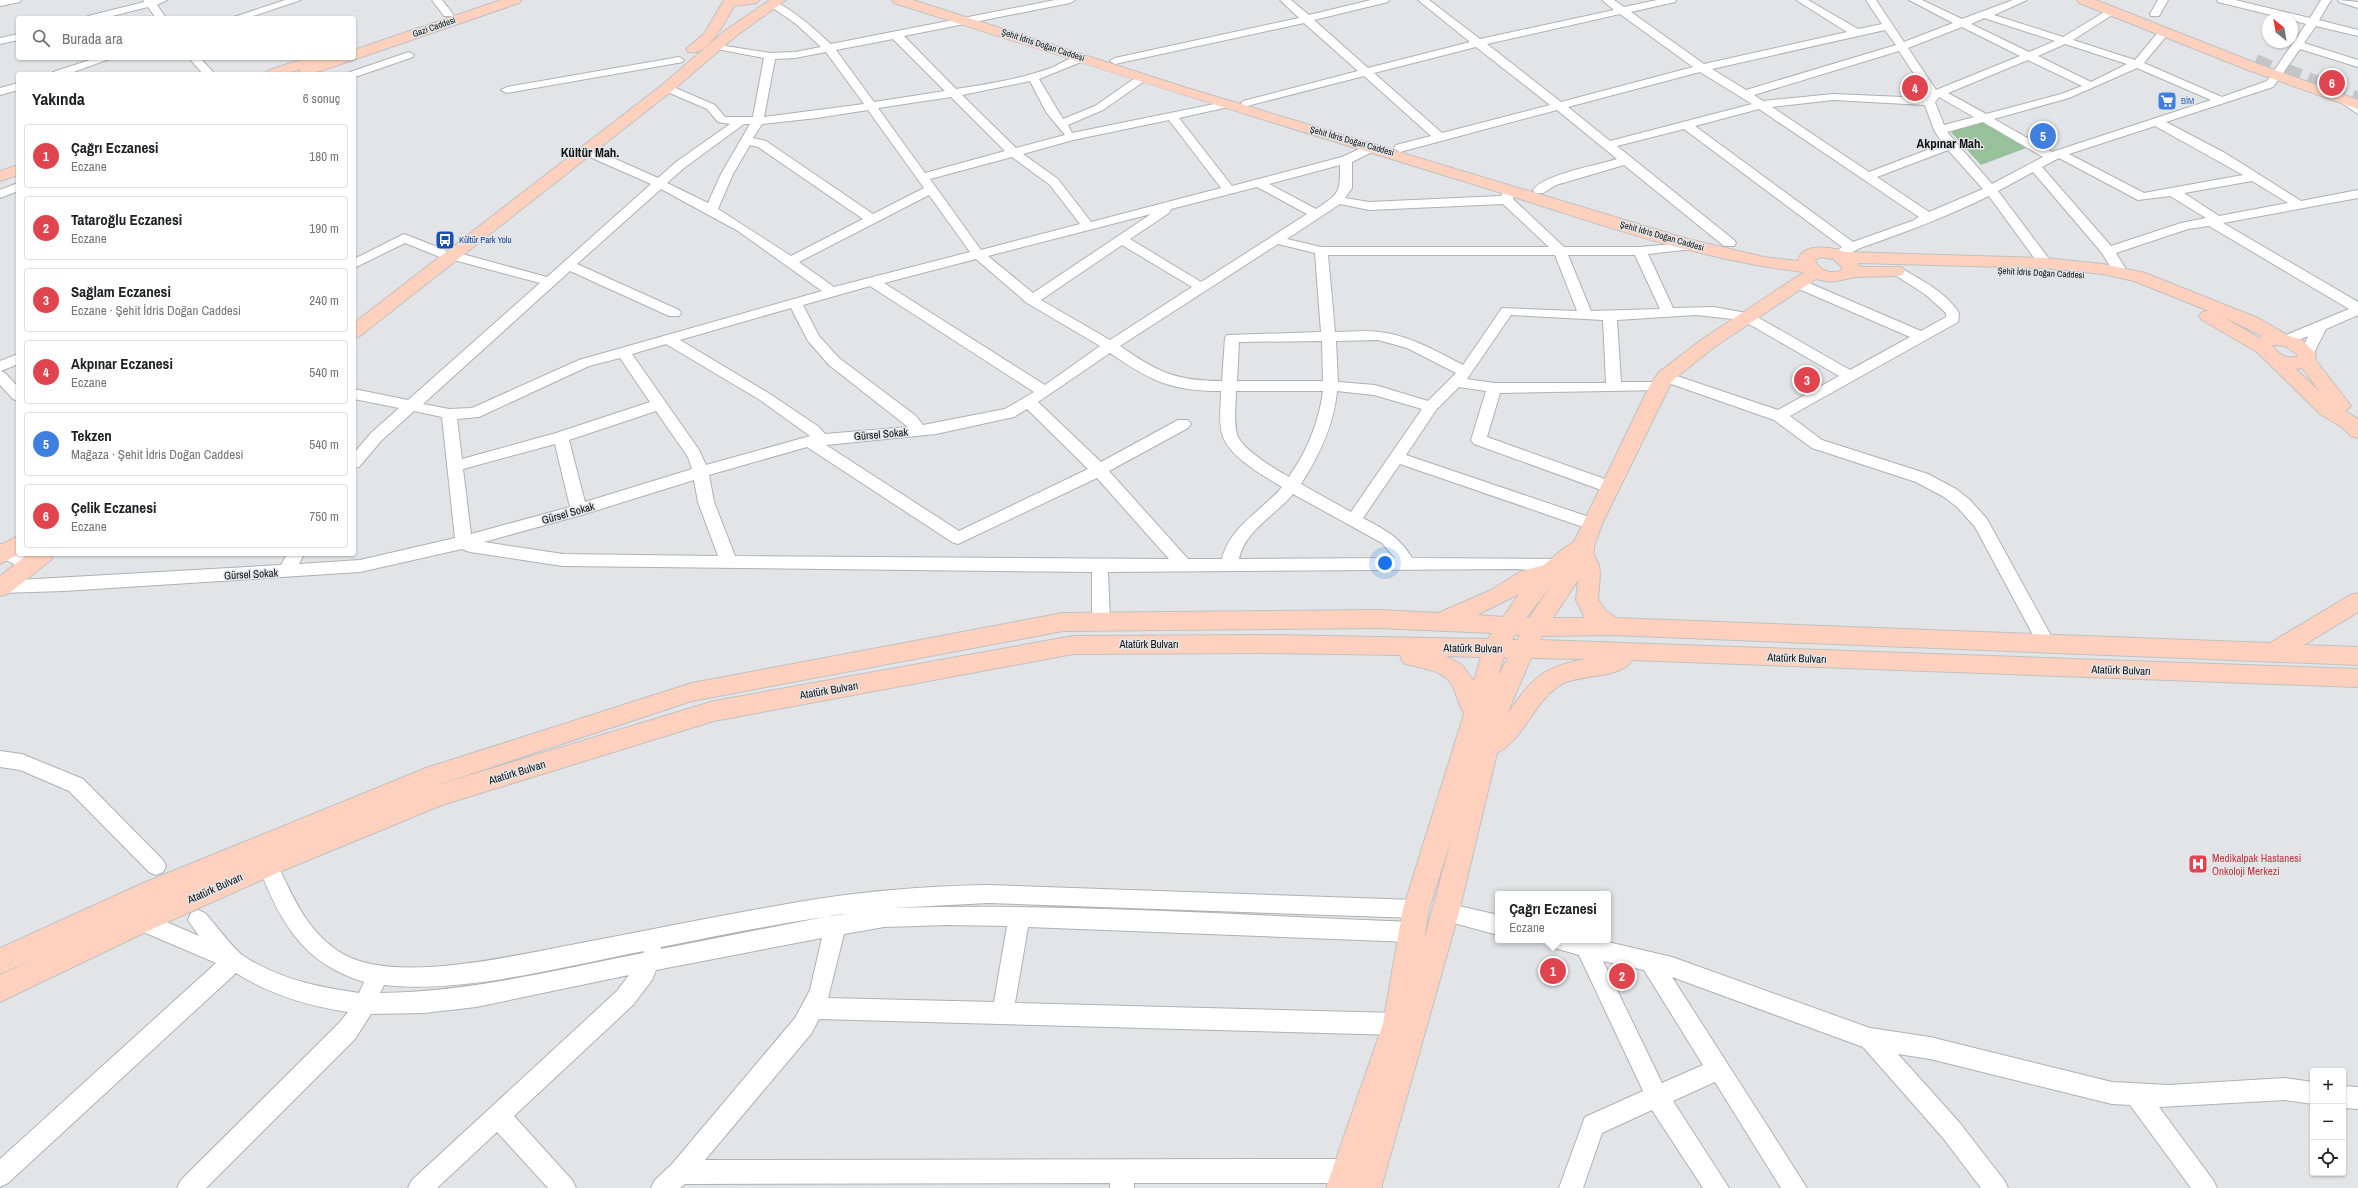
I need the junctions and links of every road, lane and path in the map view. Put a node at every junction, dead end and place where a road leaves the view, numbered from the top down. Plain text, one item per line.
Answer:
1 (16, 0) edge
2 (162, 0) edge
3 (296, 0) edge
4 (438, 0) edge
5 (491, 0) edge
6 (514, 0) edge
7 (752, 0) edge
8 (899, 0) edge
9 (922, 0) edge
10 (1070, 0) edge
11 (1285, 0) edge
12 (1384, 0) edge
13 (1423, 0) edge
14 (1607, 0) edge
15 (1670, 0) edge
16 (1801, 0) edge
17 (1871, 0) edge
18 (1914, 0) edge
19 (2022, 0) edge
20 (2084, 0) edge
21 (2097, 0) edge
22 (2163, 0) edge
23 (2222, 0) edge
24 (2326, 0) edge
25 (2343, 0) edge
26 (149, 1) edge
27 (728, 2) edge
28 (777, 2) edge
29 (0, 3) edge
30 (2113, 4) edge
31 (2358, 5) edge
32 (1621, 11) junction
33 (448, 14) junction
34 (2155, 14) junction
35 (1984, 15) junction
36 (99, 16) edge
37 (160, 16) edge
38 (243, 16) edge
39 (983, 18) junction
40 (1307, 19) junction
41 (752, 20) junction
42 (964, 20) junction
43 (2313, 22) junction
44 (1963, 23) junction
45 (1887, 26) junction
46 (2164, 32) junction
47 (1856, 33) junction
48 (2358, 33) edge
49 (894, 34) junction
50 (16, 37) edge
51 (0, 41) edge
52 (2064, 41) junction
53 (1478, 43) junction
54 (356, 45) edge
55 (2300, 45) junction
56 (716, 46) junction
57 (1901, 47) junction
58 (829, 48) junction
59 (356, 54) edge
60 (409, 55) dead end
61 (770, 56) junction
62 (2028, 57) junction
63 (1082, 58) junction
64 (101, 60) edge
65 (196, 60) edge
66 (313, 60) edge
67 (339, 60) edge
68 (679, 60) junction
69 (1115, 61) junction
70 (2137, 64) junction
71 (2358, 64) edge
72 (1702, 68) junction
73 (2280, 71) junction
74 (63, 72) edge
75 (207, 72) edge
76 (278, 72) edge
77 (304, 72) edge
78 (356, 73) edge
79 (1368, 73) junction
80 (1033, 77) junction
81 (1142, 78) junction
82 (2091, 86) junction
83 (16, 87) edge
84 (667, 88) junction
85 (507, 90) dead end
86 (0, 92) edge
87 (952, 92) junction
88 (1745, 94) junction
89 (1935, 97) junction
90 (2222, 101) junction
91 (2354, 101) edge
92 (1247, 103) junction
93 (1229, 104) junction
94 (1558, 105) junction
95 (1761, 105) junction
96 (871, 106) junction
97 (2358, 111) edge
98 (1172, 116) junction
99 (1986, 118) junction
100 (758, 120) junction
101 (741, 121) junction
102 (2155, 121) junction
103 (1061, 124) junction
104 (1685, 124) junction
105 (1940, 130) junction
106 (1071, 137) junction
107 (1439, 137) junction
108 (746, 140) junction
109 (1608, 145) junction
110 (1950, 145) junction
111 (1372, 147) junction
112 (1400, 148) junction
113 (586, 152) junction
114 (1014, 153) junction
115 (2056, 155) junction
116 (16, 158) edge
117 (1346, 160) junction
118 (1627, 160) junction
119 (0, 163) edge
120 (2035, 167) junction
121 (16, 171) edge
122 (0, 176) edge
123 (1868, 176) junction
124 (924, 177) junction
125 (2254, 177) junction
126 (1258, 182) junction
127 (660, 184) junction
128 (16, 189) edge
129 (932, 189) junction
130 (1228, 189) junction
131 (1539, 190) junction
132 (1991, 190) junction
133 (2173, 192) junction
134 (0, 194) edge
135 (2358, 194) edge
136 (1508, 195) junction
137 (1338, 200) junction
138 (1175, 204) junction
139 (2299, 205) junction
140 (711, 210) junction
141 (1317, 214) junction
142 (1928, 217) junction
143 (872, 219) junction
144 (2214, 221) junction
145 (1088, 226) junction
146 (1122, 240) junction
147 (1276, 240) junction
148 (1729, 243) junction
149 (1693, 245) junction
150 (1559, 250) junction
151 (1321, 251) junction
152 (1640, 251) junction
153 (2108, 251) junction
154 (1844, 253) junction
155 (448, 254) junction
156 (978, 254) junction
157 (790, 261) junction
158 (356, 263) edge
159 (2045, 263) junction
160 (1811, 265) junction
161 (570, 266) junction
162 (1896, 271) junction
163 (1851, 272) junction
164 (2121, 273) junction
165 (551, 282) junction
166 (873, 282) junction
167 (1797, 283) junction
168 (1201, 288) junction
169 (832, 292) junction
170 (1032, 300) junction
171 (795, 302) junction
172 (2358, 309) edge
173 (674, 313) dead end
174 (1669, 314) junction
175 (1586, 315) junction
176 (1610, 316) junction
177 (356, 317) edge
178 (1747, 317) junction
179 (2320, 326) junction
180 (356, 330) edge
181 (1922, 336) junction
182 (1329, 337) junction
183 (667, 339) junction
184 (2284, 340) junction
185 (1110, 346) junction
186 (623, 352) junction
187 (2268, 352) junction
188 (2306, 357) junction
189 (16, 360) edge
190 (0, 367) edge
191 (0, 376) edge
192 (1849, 376) junction
193 (1460, 377) junction
194 (1661, 382) junction
195 (1331, 386) junction
196 (1614, 386) junction
197 (1230, 387) junction
198 (1494, 388) junction
199 (1045, 392) junction
200 (16, 394) edge
201 (356, 394) edge
202 (1029, 402) junction
203 (658, 405) junction
204 (411, 406) junction
205 (1431, 407) junction
206 (449, 414) junction
207 (1779, 416) junction
208 (1183, 424) dead end
209 (2354, 427) edge
210 (919, 430) junction
211 (561, 437) junction
212 (815, 440) junction
213 (1395, 457) junction
214 (356, 461) edge
215 (455, 466) junction
216 (1099, 470) junction
217 (700, 474) junction
218 (1291, 486) junction
219 (1610, 487) junction
220 (579, 510) junction
221 (1354, 520) junction
222 (958, 538) junction
223 (464, 542) junction
224 (1586, 542) junction
225 (295, 556) edge
226 (37, 559) edge
227 (729, 562) junction
228 (1408, 563) junction
229 (960, 564) junction
230 (1229, 564) junction
231 (1100, 565) junction
232 (1184, 565) junction
233 (3, 567) edge
234 (1555, 568) junction
235 (285, 572) junction
236 (2358, 601) edge
237 (1101, 621) junction
238 (1440, 622) junction
239 (1507, 626) junction
240 (1612, 626) junction
241 (1535, 627) junction
242 (2046, 643) junction
243 (1388, 646) junction
244 (1495, 648) junction
245 (1523, 649) junction
246 (1632, 651) junction
247 (2274, 652) junction
248 (2358, 656) edge
249 (2358, 678) edge
250 (1476, 713) junction
251 (1485, 748) junction
252 (0, 759) edge
253 (268, 865) junction
254 (156, 866) dead end
255 (1446, 912) junction
256 (1019, 916) junction
257 (198, 920) dead end
258 (1414, 920) junction
259 (141, 921) junction
260 (1495, 924) edge
261 (835, 925) junction
262 (659, 938) junction
263 (1570, 943) edge
264 (1586, 947) junction
265 (0, 961) edge
266 (234, 961) junction
267 (650, 961) junction
268 (1651, 963) junction
269 (378, 975) junction
270 (0, 990) edge
271 (365, 1004) junction
272 (815, 1008) junction
273 (1003, 1013) junction
274 (1397, 1024) junction
275 (1870, 1040) junction
276 (1719, 1069) junction
277 (2310, 1093) edge
278 (2136, 1094) junction
279 (1657, 1097) junction
280 (2346, 1097) edge
281 (2358, 1098) edge
282 (498, 1115) junction
283 (680, 1172) junction
284 (0, 1175) edge
285 (1121, 1179) edge
286 (1344, 1179) edge
287 (189, 1188) edge
288 (420, 1188) edge
289 (564, 1188) edge
290 (663, 1188) edge
291 (1366, 1188) edge
292 (1570, 1188) edge
293 (1716, 1188) edge
294 (1795, 1188) edge
295 (1996, 1188) edge
296 (2205, 1188) edge

1 - 29 street
2 - 26 street
3 - 38 street
4 - 33 street
5 - 33 main road, Gazi Caddesi
6 - 59 main road, Gazi Caddesi
7 - 27 main road
7 - 41 main road
8 - 42 main road, Şehit İdris Doğan Caddesi
9 - 39 main road, Şehit İdris Doğan Caddesi
10 - 39 street
11 - 40 street
12 - 40 street
13 - 53 street
14 - 32 street
15 - 32 street
16 - 47 street
17 - 45 street
18 - 44 street
19 - 35 street
20 - 30 main road
21 - 30 main road
22 - 34 street
23 - 43 street
24 - 43 street
25 - 31 street
26 - 36 street
26 - 37 street
27 - 68 main road
28 - 41 main road
28 - 58 street
30 - 34 main road
30 - 46 main road
30 - 52 street
32 - 53 street
32 - 72 street
33 - 54 main road, Gazi Caddesi
34 - 73 main road
35 - 44 street
35 - 52 street
39 - 42 street
39 - 69 main road, Şehit İdris Doğan Caddesi
40 - 69 street
40 - 79 street
41 - 56 main road
42 - 49 street
42 - 63 main road, Şehit İdris Doğan Caddesi
43 - 48 street
43 - 55 street
44 - 57 street
44 - 62 street
45 - 47 street
45 - 57 street
46 - 70 street
46 - 73 main road
47 - 72 street
49 - 58 street
49 - 87 street
50 - 51 street
52 - 62 street
52 - 70 street
53 - 79 street
53 - 94 street
55 - 71 street
55 - 73 street
56 - 61 street
56 - 84 main road
57 - 88 street
57 - 89 street
58 - 61 street
58 - 96 street
60 - 78 street
61 - 100 street
62 - 82 street
62 - 89 street
63 - 80 street
63 - 81 main road, Şehit İdris Doğan Caddesi
64 - 74 street
65 - 75 street
66 - 76 main road
67 - 77 main road
68 - 85 street
68 - 155 main road
69 - 92 main road, Şehit İdris Doğan Caddesi
70 - 82 street
70 - 90 street
72 - 88 street
72 - 94 street
73 - 90 street
73 - 91 main road
79 - 92 street
79 - 107 street
80 - 87 street
80 - 103 street
81 - 93 main road, Şehit İdris Doğan Caddesi
81 - 103 street
82 - 99 street
83 - 86 street
84 - 101 street
84 - 113 main road
87 - 96 street
87 - 114 street
88 - 95 street
89 - 95 street
89 - 99 street
89 - 105 street
90 - 102 street
91 - 97 street
92 - 112 main road, Şehit İdris Doğan Caddesi
93 - 98 street
93 - 111 main road, Şehit İdris Doğan Caddesi
94 - 107 street
94 - 109 street
95 - 104 street
95 - 123 street
96 - 100 street
96 - 124 street
98 - 106 street
98 - 130 street
99 - 105 street
99 - 115 street
100 - 101 street
100 - 108 street
101 - 127 street
102 - 115 street
102 - 125 street
103 - 106 street
104 - 109 street
104 - 154 street
105 - 110 street
106 - 114 street
107 - 112 street
108 - 140 street
108 - 143 street
109 - 118 street
110 - 123 street
110 - 132 street
111 - 117 street
111 - 136 main road, Şehit İdris Doğan Caddesi
112 - 131 main road, Şehit İdris Doğan Caddesi
113 - 127 street
113 - 155 main road
114 - 124 street
114 - 145 street
115 - 120 street
115 - 133 street
116 - 119 main road
117 - 126 street
117 - 137 street
118 - 131 street
118 - 148 street
120 - 132 street
120 - 153 street
121 - 122 main road
123 - 142 street
124 - 129 street
125 - 133 street
125 - 139 street
126 - 130 street
126 - 141 street
127 - 140 street
127 - 161 street
128 - 134 street
129 - 143 street
129 - 156 street
130 - 138 street
131 - 148 main road, Şehit İdris Doğan Caddesi
132 - 142 street
132 - 159 street
133 - 144 street
135 - 139 street
136 - 137 street
136 - 149 main road, Şehit İdris Doğan Caddesi
136 - 150 street
137 - 141 street, Gürsel Sokak
138 - 145 street
138 - 146 street
139 - 144 street
140 - 157 street
141 - 147 street, Gürsel Sokak
142 - 154 street
143 - 157 street
144 - 153 street
144 - 172 street
145 - 156 street
146 - 168 street
146 - 170 street
147 - 151 street
147 - 168 street, Gürsel Sokak
148 - 160 main road, Şehit İdris Doğan Caddesi
149 - 152 street
149 - 160 main road, Şehit İdris Doğan Caddesi
150 - 151 street
150 - 152 street
150 - 175 street
151 - 182 street
152 - 174 street
153 - 164 street
154 - 159 main road, Şehit İdris Doğan Caddesi
154 - 160 main road, Şehit İdris Doğan Caddesi
154 - 163 main road
155 - 158 street
155 - 165 street
155 - 177 main road
155 - 180 main road
156 - 166 street
156 - 170 street
157 - 169 street
159 - 164 main road, Şehit İdris Doğan Caddesi
160 - 163 main road, Şehit İdris Doğan Caddesi
160 - 167 main road
161 - 165 street
161 - 173 street
162 - 163 main road, Şehit İdris Doğan Caddesi
162 - 181 street
162 - 187 main road, Şehit İdris Doğan Caddesi
164 - 184 main road, Şehit İdris Doğan Caddesi
165 - 204 street
166 - 169 street
166 - 199 street
167 - 178 main road
167 - 181 street
168 - 185 street, Gürsel Sokak
169 - 171 street
170 - 185 street
171 - 183 street
171 - 210 street
172 - 179 street
174 - 176 street
174 - 178 street
175 - 176 street
175 - 193 street
176 - 196 street
178 - 192 street
178 - 194 main road
179 - 184 street
179 - 188 street
181 - 192 street
182 - 193 street
182 - 195 street
182 - 197 street
183 - 186 street
183 - 212 street
184 - 187 main road
184 - 188 main road, Şehit İdris Doğan Caddesi
185 - 197 street
185 - 199 street, Gürsel Sokak
186 - 203 street
186 - 206 street
187 - 188 main road
187 - 209 main road, Şehit İdris Doğan Caddesi
188 - 209 main road, Şehit İdris Doğan Caddesi
189 - 190 street
191 - 200 street
192 - 207 street
193 - 198 street
193 - 205 street
194 - 196 street
194 - 207 street
194 - 219 main road
195 - 197 street
195 - 205 street
195 - 218 street
196 - 198 street
197 - 218 street
198 - 219 street
199 - 202 street, Gürsel Sokak
201 - 204 street
202 - 210 street, Gürsel Sokak
202 - 216 street
203 - 211 street
203 - 217 street
204 - 206 street
204 - 214 street
205 - 213 street
206 - 215 street
207 - 242 street
208 - 216 street
210 - 212 street, Gürsel Sokak
211 - 215 street
211 - 220 street
212 - 217 street, Gürsel Sokak
212 - 222 street
213 - 221 street
213 - 224 street
215 - 223 street
216 - 222 street
216 - 232 street
217 - 220 street, Gürsel Sokak
217 - 227 street
218 - 221 street
218 - 230 street
219 - 224 main road
220 - 223 street, Gürsel Sokak
221 - 228 street
222 - 229 street
223 - 227 street
223 - 235 street, Gürsel Sokak
224 - 234 main road
224 - 240 main road
224 - 241 main road
225 - 235 street
226 - 233 main road
226 - 233 street
227 - 229 street
228 - 230 street
228 - 234 street
229 - 231 street
230 - 232 street
231 - 232 street
231 - 237 street
233 - 235 street, Gürsel Sokak
234 - 238 main road
234 - 239 main road
236 - 247 main road
237 - 238 main road, Atatürk Bulvarı
237 - 265 main road, Atatürk Bulvarı
238 - 239 main road, Atatürk Bulvarı
239 - 241 main road, Atatürk Bulvarı
239 - 244 main road
240 - 241 main road, Atatürk Bulvarı
240 - 242 main road, Atatürk Bulvarı
241 - 245 main road
242 - 247 main road, Atatürk Bulvarı
243 - 244 main road, Atatürk Bulvarı
243 - 250 main road
243 - 253 main road, Atatürk Bulvarı
244 - 245 main road, Atatürk Bulvarı
244 - 250 main road
245 - 246 main road, Atatürk Bulvarı
245 - 251 main road
246 - 249 main road, Atatürk Bulvarı
246 - 251 main road
247 - 248 main road, Atatürk Bulvarı
250 - 258 main road
251 - 255 main road
252 - 254 street
253 - 259 main road, Atatürk Bulvarı
253 - 269 street
255 - 260 street
255 - 291 main road
256 - 258 street
256 - 261 street
256 - 273 street
257 - 266 street
258 - 262 street
258 - 274 main road
259 - 266 street
259 - 270 main road, Atatürk Bulvarı
261 - 267 street
261 - 272 street
262 - 267 street
262 - 269 street
263 - 264 street
264 - 268 street
264 - 279 street
266 - 271 street
266 - 284 street
267 - 271 street
267 - 282 street
268 - 275 street
268 - 276 street
269 - 271 street
271 - 287 street
272 - 273 street
272 - 283 street
273 - 274 street
274 - 286 main road
275 - 278 street
275 - 295 street
276 - 279 street
276 - 294 street
277 - 278 street
278 - 296 street
279 - 292 street
279 - 293 street
280 - 281 street
282 - 288 street
282 - 289 street
283 - 285 street
283 - 290 street
285 - 286 street

